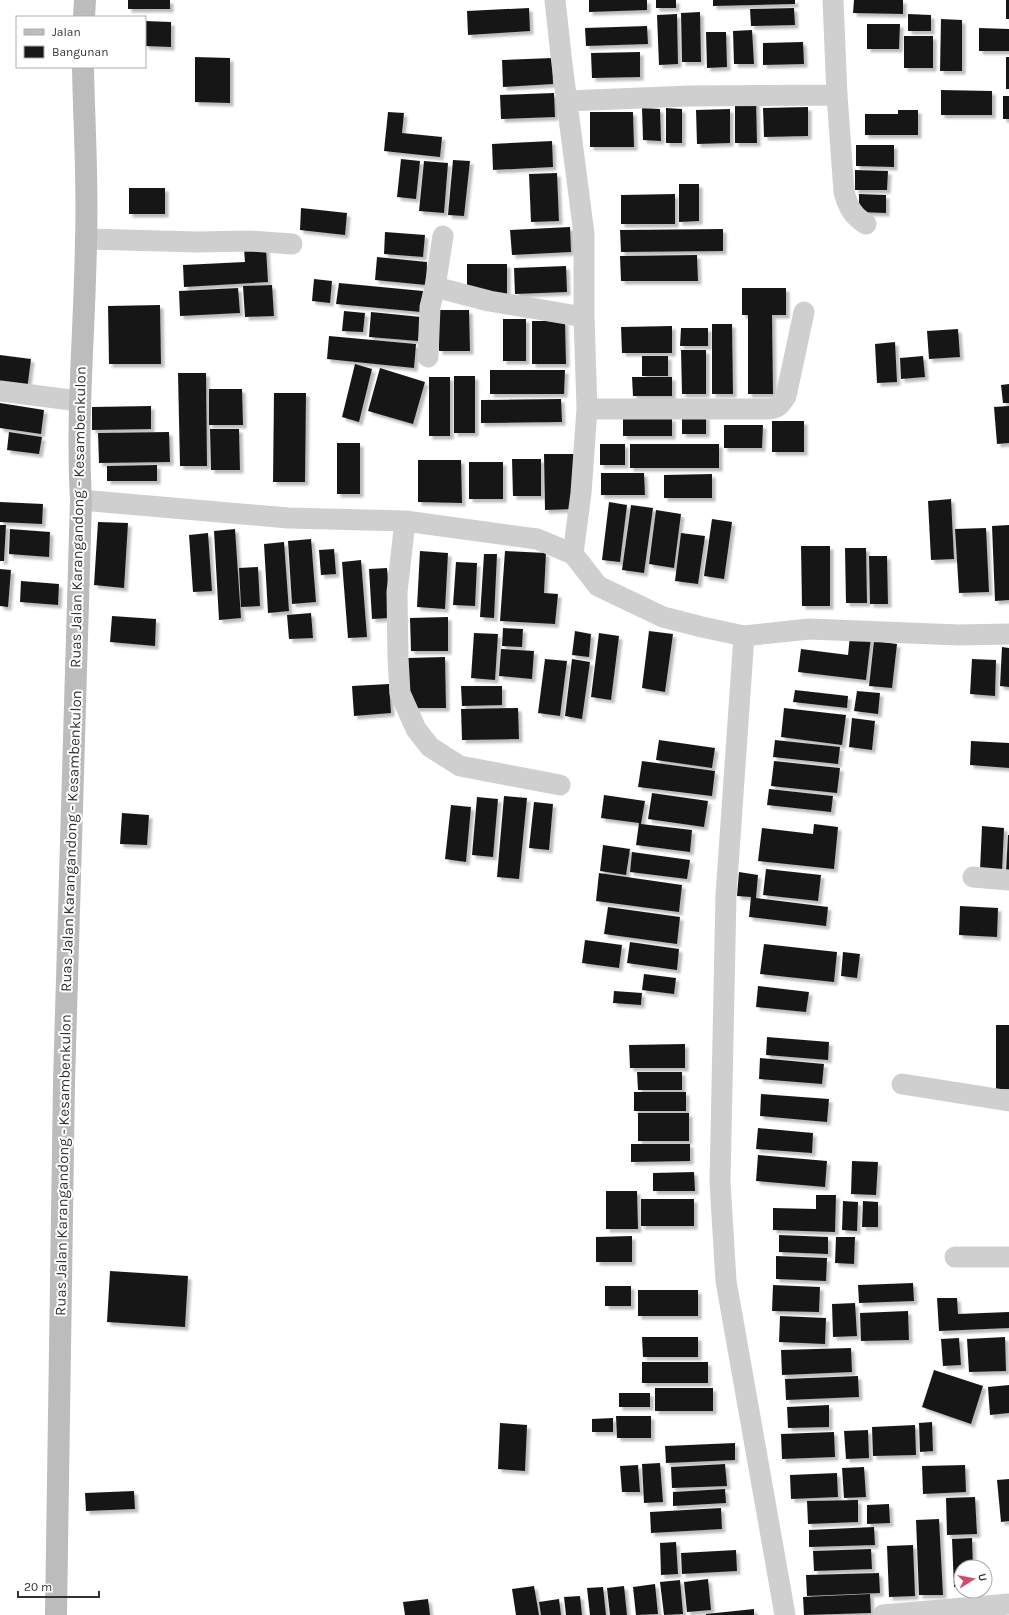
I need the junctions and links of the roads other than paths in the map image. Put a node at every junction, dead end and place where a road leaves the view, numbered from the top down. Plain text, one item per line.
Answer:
1 (85, 0) edge
2 (555, 0) edge
3 (833, 0) edge
4 (84, 16) edge
5 (83, 68) edge
6 (837, 95) junction
7 (567, 101) junction
8 (866, 224) dead end
9 (443, 236) dead end
10 (86, 239) junction
11 (292, 244) dead end
12 (435, 287) junction
13 (804, 312) dead end
14 (584, 317) junction
15 (428, 357) dead end
16 (0, 391) edge
17 (79, 401) junction
18 (587, 409) junction
19 (81, 500) junction
20 (405, 521) junction
21 (573, 554) junction
22 (1009, 634) edge
23 (744, 636) junction
24 (560, 785) dead end
25 (973, 877) dead end
26 (1009, 880) edge
27 (902, 1084) dead end
28 (1009, 1101) edge
29 (955, 1257) dead end
30 (1009, 1257) edge
31 (1009, 1604) edge
32 (56, 1615) edge
33 (785, 1615) edge
34 (883, 1615) edge

1 - 4 main road
2 - 7 street
3 - 6 street
5 - 10 main road, Ruas Jalan Karangandong - Kesambenkulon
6 - 7 street
6 - 8 street
7 - 14 street
9 - 12 street
10 - 11 street
10 - 17 main road, Ruas Jalan Karangandong - Kesambenkulon
12 - 14 street
12 - 15 street
13 - 18 street
14 - 18 street
16 - 17 street
17 - 19 main road, Ruas Jalan Karangandong - Kesambenkulon
18 - 21 street
19 - 20 street
19 - 32 main road, Ruas Jalan Karangandong - Kesambenkulon
20 - 21 street
20 - 24 street
21 - 23 street
22 - 23 street
23 - 33 street
25 - 26 street
27 - 28 street
29 - 30 street
31 - 34 street

